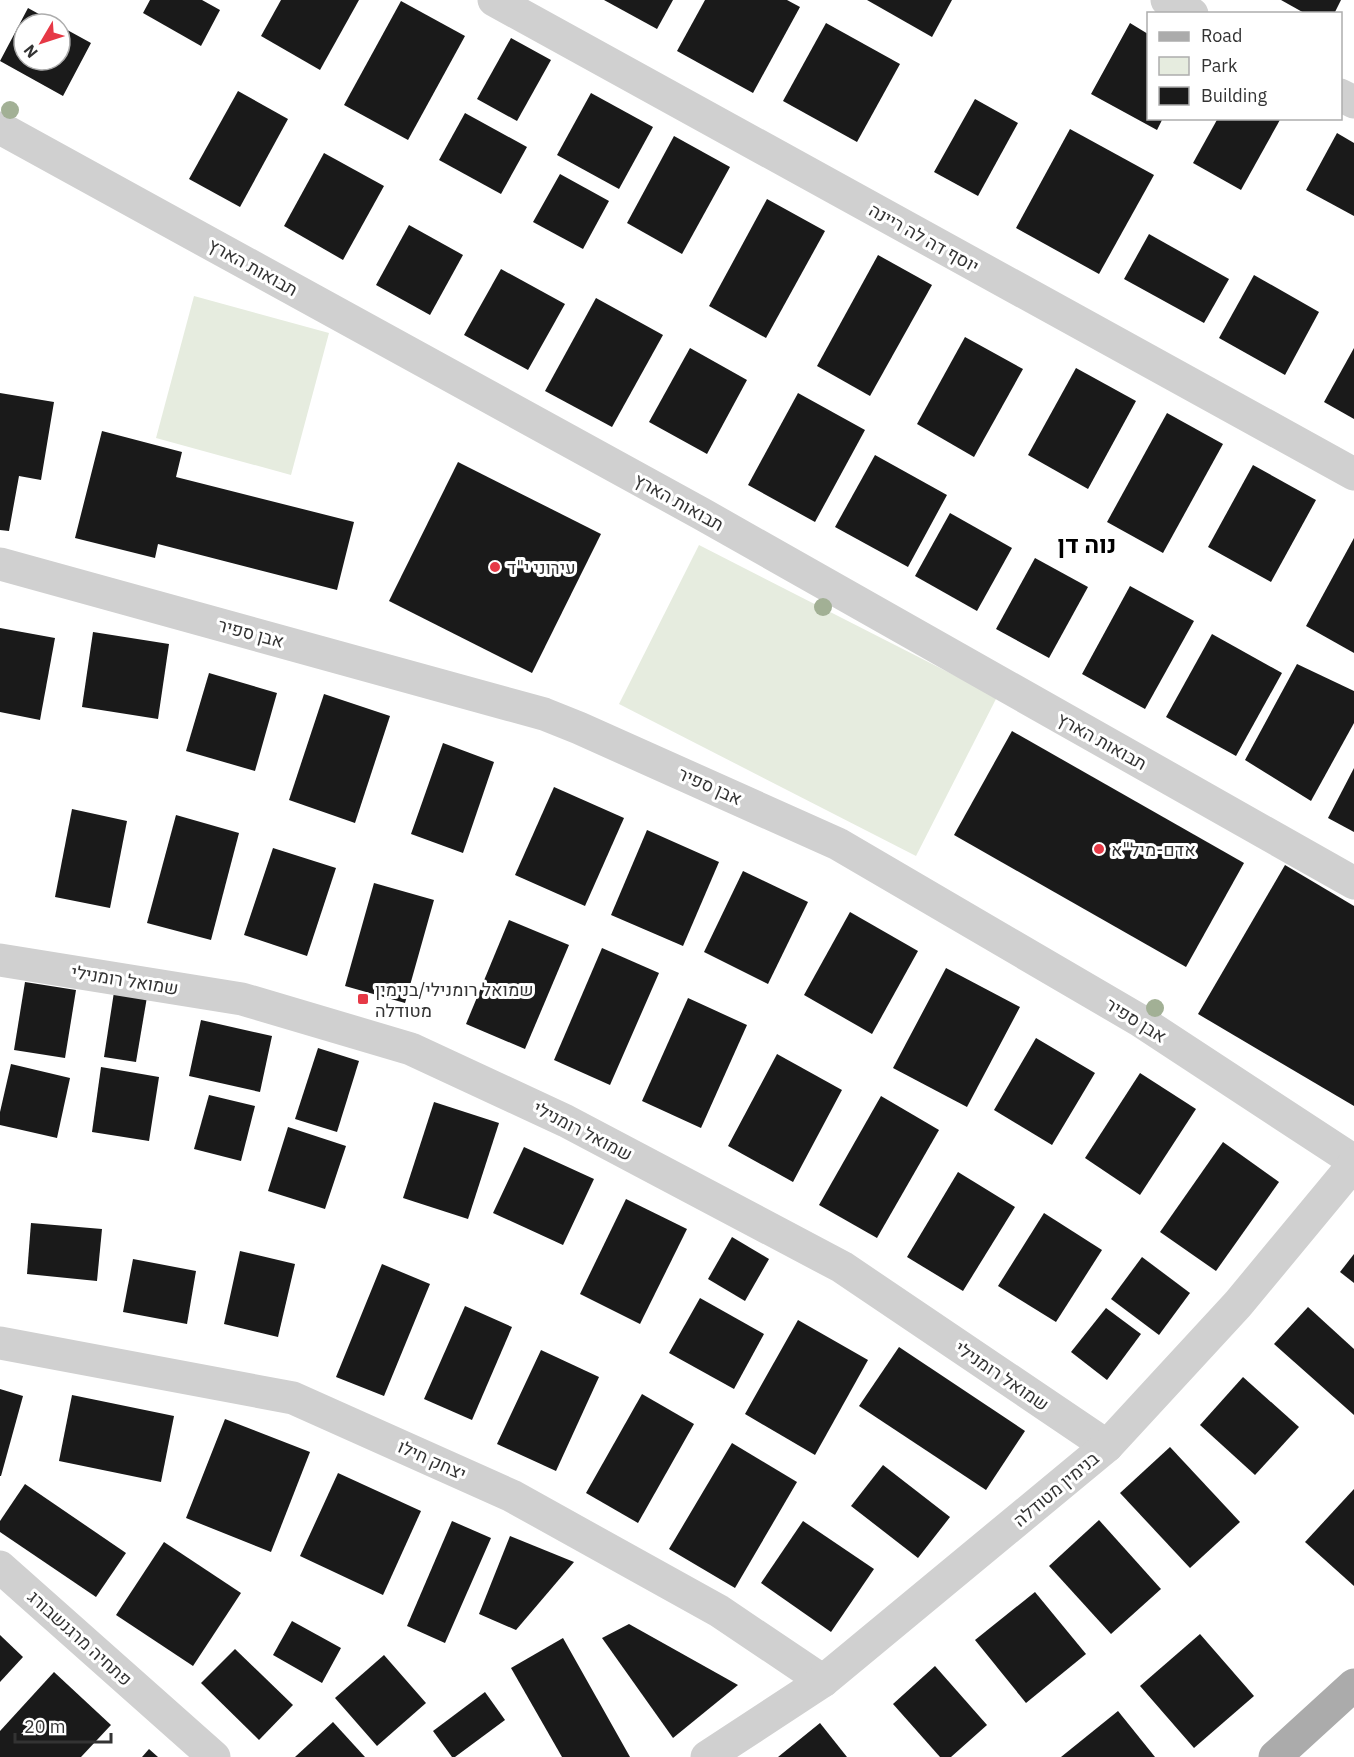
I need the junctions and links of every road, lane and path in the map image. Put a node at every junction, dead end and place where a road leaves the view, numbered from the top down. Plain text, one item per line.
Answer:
1 (494, 0) edge
2 (1167, 0) edge
3 (1188, 12) edge
4 (0, 128) edge
5 (1354, 474) edge
6 (0, 564) edge
7 (1354, 883) edge
8 (0, 960) edge
9 (1354, 1163) edge
10 (0, 1343) edge
11 (1107, 1446) junction
12 (0, 1567) edge
13 (823, 1682) junction
14 (1354, 1685) edge
15 (214, 1757) edge
16 (707, 1757) edge
17 (1275, 1757) edge

1 - 5 street, יוסף דה לה ריינה
2 - 3 street
4 - 7 street, תבואות הארץ
6 - 9 street, אבן ספיר
8 - 11 street, שמואל רומנילי
9 - 11 street, בנימין מטודלה
10 - 13 street, יצחק חילו
11 - 13 street, בנימין מטודלה
12 - 15 street, פתחיה מרגנשבורג
13 - 16 street, בנימין מטודלה
14 - 17 main road

